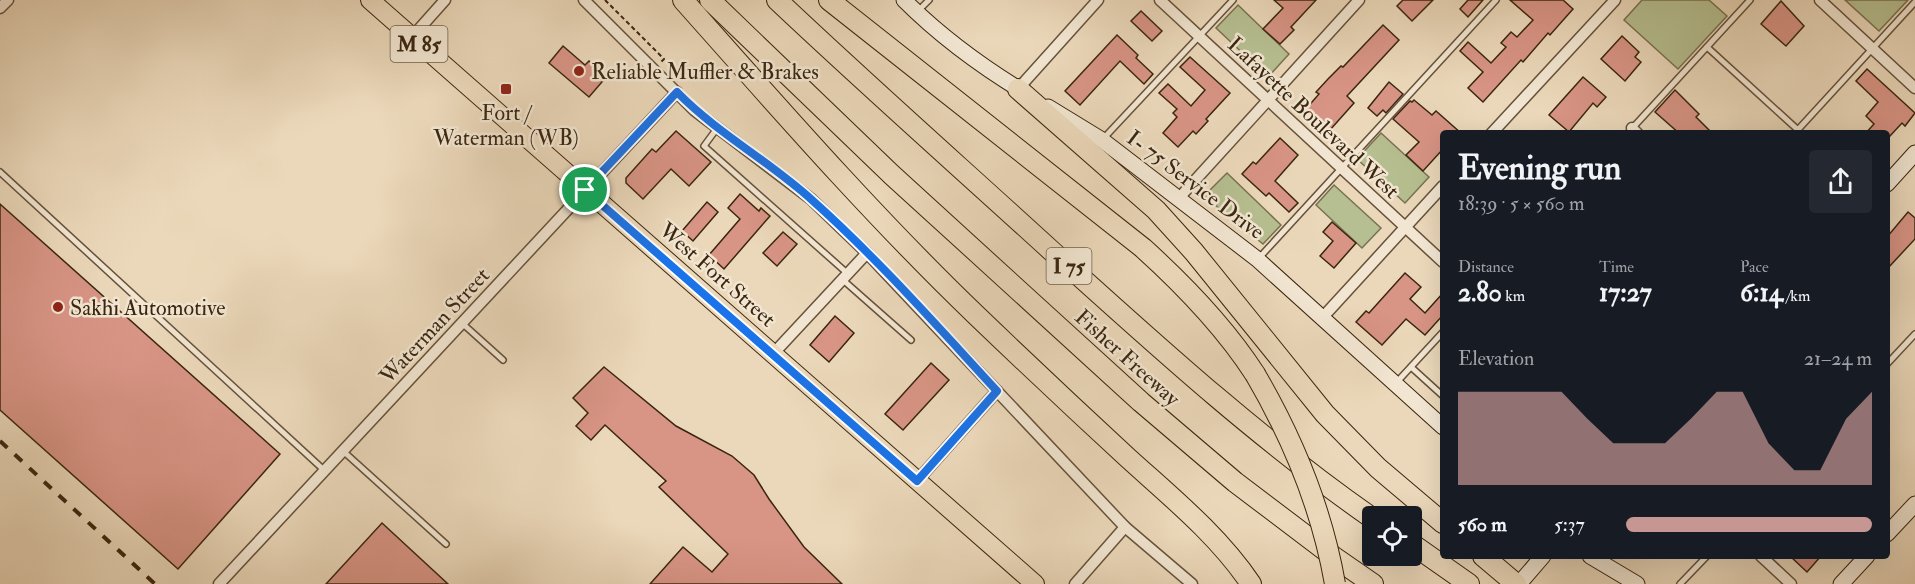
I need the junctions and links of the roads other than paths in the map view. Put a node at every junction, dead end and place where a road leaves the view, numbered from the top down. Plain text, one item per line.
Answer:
1 (8, 0) edge
2 (370, 0) edge
3 (445, 0) edge
4 (584, 0) edge
5 (683, 0) edge
6 (710, 0) edge
7 (777, 0) edge
8 (829, 0) edge
9 (904, 0) edge
10 (929, 0) edge
11 (1098, 0) edge
12 (1160, 0) edge
13 (1233, 0) edge
14 (1359, 0) edge
15 (1496, 0) edge
16 (1616, 0) edge
17 (1750, 0) edge
18 (1820, 0) edge
19 (1915, 2) edge
20 (0, 8) edge
21 (916, 12) junction
22 (412, 37) junction
23 (1199, 37) junction
24 (1707, 47) junction
25 (1873, 49) junction
26 (1915, 88) edge
27 (1018, 89) junction
28 (677, 92) junction
29 (1268, 100) junction
30 (717, 127) junction
31 (1495, 130) edge
32 (1634, 130) edge
33 (1794, 130) edge
34 (1798, 130) edge
35 (1102, 140) junction
36 (1915, 153) edge
37 (1341, 168) junction
38 (0, 172) edge
39 (1890, 181) edge
40 (1440, 189) edge
41 (585, 190) junction
42 (1179, 198) junction
43 (1405, 227) junction
44 (867, 253) junction
45 (1257, 259) junction
46 (1440, 259) edge
47 (846, 277) junction
48 (1323, 318) junction
49 (463, 324) junction
50 (1915, 334) edge
51 (1440, 335) edge
52 (911, 340) dead end
53 (773, 354) junction
54 (502, 360) dead end
55 (1890, 361) edge
56 (1411, 367) junction
57 (1396, 383) junction
58 (997, 391) junction
59 (1440, 393) edge
60 (1440, 424) edge
61 (343, 451) junction
62 (325, 471) junction
63 (917, 481) junction
64 (1915, 504) edge
65 (1362, 511) edge
66 (1440, 520) edge
67 (1125, 527) junction
68 (1890, 531) edge
69 (446, 544) dead end
70 (1422, 551) edge
71 (1334, 557) junction
72 (1488, 559) edge
73 (1541, 559) edge
74 (1595, 559) edge
75 (1704, 559) edge
76 (1764, 559) edge
77 (1864, 559) edge
78 (219, 584) edge
79 (1035, 584) edge
80 (1075, 584) edge
81 (1192, 584) edge
82 (1251, 584) edge
83 (1335, 584) edge
84 (1363, 584) edge
85 (1373, 584) edge
86 (1469, 584) edge
87 (1517, 584) edge
88 (1637, 584) edge
89 (1680, 584) edge
90 (1791, 584) edge
91 (1841, 584) edge

1 - 20 street
2 - 22 main road, West Fort Street / M 85
3 - 22 street
4 - 28 street
5 - 82 highway
6 - 71 highway, Fisher Freeway / I 75
7 - 65 highway, Fisher Freeway / I 75
8 - 83 highway, bridge
9 - 21 main road, I- 75 Service Drive
10 - 21 lane
11 - 27 street
12 - 23 street, Lafayette Boulevard West
13 - 23 lane
14 - 29 street
15 - 37 lane
16 - 31 street
17 - 24 lane
18 - 25 street
19 - 25 lane
21 - 27 main road, I- 75 Service Drive
22 - 41 main road, West Fort Street / M 85
23 - 29 street, Lafayette Boulevard West
23 - 35 lane
24 - 32 lane
24 - 33 lane
25 - 26 street
25 - 34 lane
27 - 35 main road, I- 75 Service Drive
27 - 66 highway
28 - 30 street
28 - 41 street, Waterman Street
29 - 37 street, Lafayette Boulevard West
29 - 42 street
30 - 44 street
30 - 47 lane
35 - 42 main road, I- 75 Service Drive
36 - 39 main road
37 - 43 street, Lafayette Boulevard West
37 - 45 lane
38 - 62 lane
40 - 43 street
41 - 49 street, Waterman Street
41 - 53 main road, West Fort Street / M 85
42 - 45 main road, I- 75 Service Drive
43 - 46 street, Lafayette Boulevard West
43 - 48 street
44 - 47 street
44 - 58 street
45 - 48 main road, I- 75 Service Drive
47 - 52 lane
47 - 53 street
48 - 57 main road, I- 75 Service Drive
49 - 54 lane
49 - 61 street, Waterman Street
50 - 55 lane
51 - 56 lane
53 - 63 main road, West Fort Street / M 85
56 - 57 lane
56 - 59 lane
57 - 60 main road, I- 75 Service Drive
58 - 63 street
58 - 67 street
61 - 62 street, Waterman Street
61 - 69 lane
62 - 78 street, Waterman Street
63 - 79 main road, West Fort Street / M 85
64 - 68 main road
67 - 80 street
67 - 81 street
70 - 86 highway
71 - 84 highway
71 - 85 highway, Fisher Freeway / I 75
72 - 87 highway
73 - 87 main road
74 - 88 main road
75 - 89 lane
76 - 90 street
77 - 91 main road

